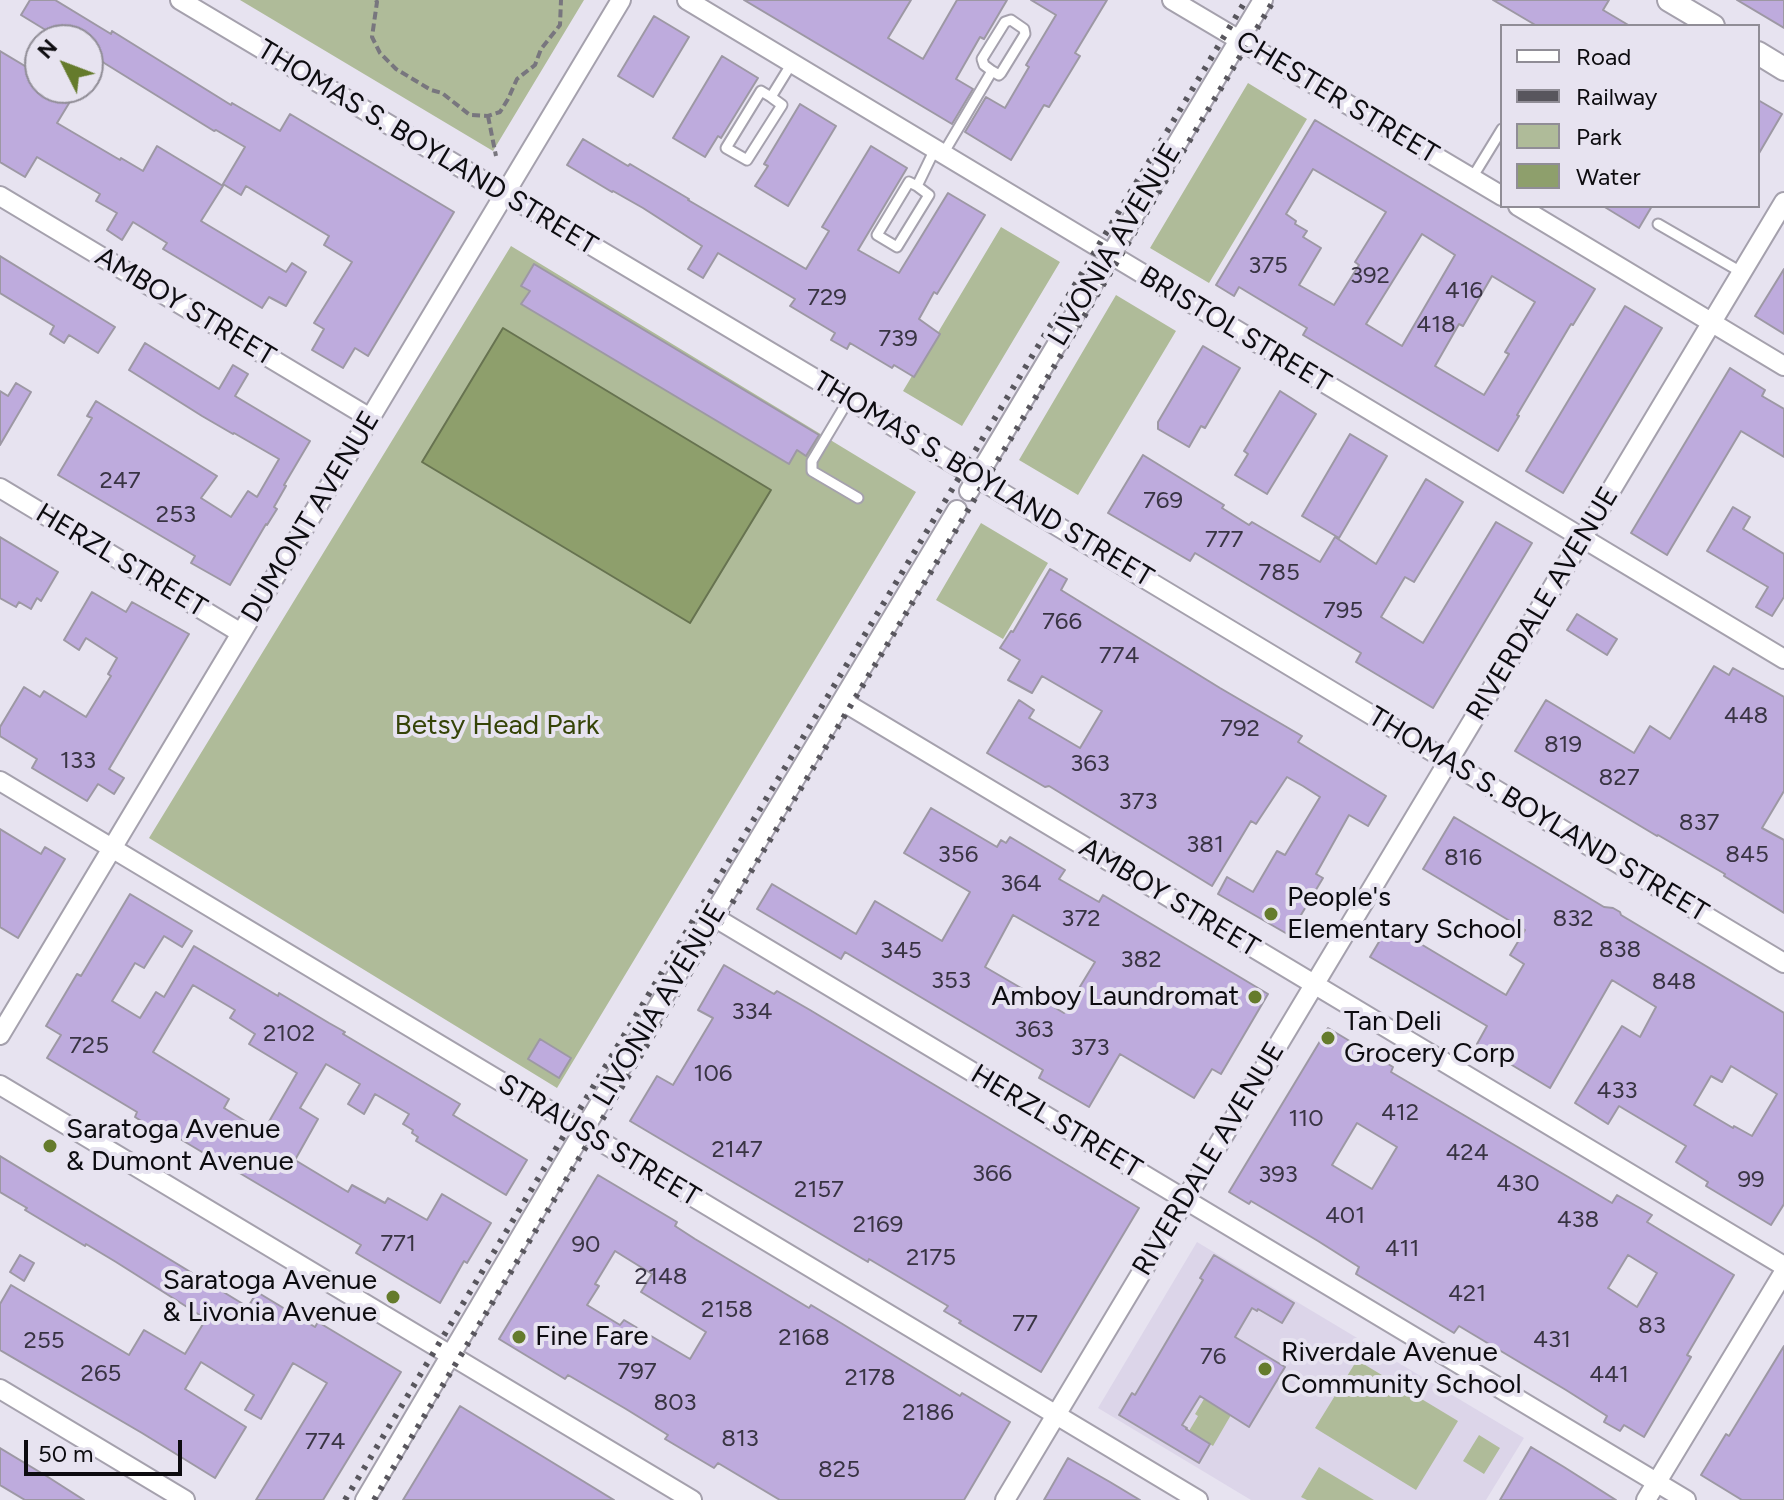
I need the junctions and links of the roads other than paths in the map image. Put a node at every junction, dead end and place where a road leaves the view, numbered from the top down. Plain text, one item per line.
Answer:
1 (180, 0) edge
2 (621, 0) edge
3 (687, 0) edge
4 (1172, 0) edge
5 (1263, 0) edge
6 (1669, 0) edge
7 (1710, 24) edge
8 (1239, 40) junction
9 (1760, 54) edge
10 (792, 63) junction
11 (1784, 69) edge
12 (992, 71) junction
13 (771, 97) junction
14 (1500, 132) edge
15 (939, 152) junction
16 (1472, 178) junction
17 (917, 186) junction
18 (504, 194) junction
19 (1500, 195) edge
20 (0, 196) edge
21 (1784, 202) edge
22 (1521, 208) edge
23 (1658, 224) dead end
24 (1110, 255) junction
25 (1741, 272) junction
26 (1711, 323) junction
27 (1784, 366) edge
28 (849, 399) junction
29 (370, 418) junction
30 (973, 484) junction
31 (0, 488) edge
32 (858, 498) dead end
33 (957, 510) dead end
34 (1582, 538) junction
35 (241, 633) junction
36 (1784, 659) edge
37 (842, 701) junction
38 (1449, 761) junction
39 (0, 781) edge
40 (113, 848) junction
41 (714, 917) junction
42 (1784, 963) edge
43 (1314, 985) junction
44 (0, 1035) edge
45 (0, 1085) edge
46 (583, 1131) junction
47 (1185, 1199) junction
48 (1784, 1269) edge
49 (452, 1355) junction
50 (0, 1389) edge
51 (1056, 1415) junction
52 (1657, 1482) junction
53 (185, 1500) edge
54 (365, 1500) edge
55 (692, 1500) edge
56 (1005, 1500) edge
57 (1198, 1500) edge
58 (1646, 1500) edge
59 (1686, 1500) edge

1 - 18 street, THOMAS S. BOYLAND STREET
2 - 18 street, DUMONT AVENUE
3 - 10 street, BRISTOL STREET
4 - 8 street, CHESTER STREET
5 - 8 street, LIVONIA AVENUE
6 - 7 street
8 - 16 street, CHESTER STREET
8 - 24 street, LIVONIA AVENUE
9 - 11 street
10 - 13 lane
10 - 15 street, BRISTOL STREET
12 - 12 lane
12 - 15 lane
13 - 13 lane
14 - 16 lane
15 - 17 lane
15 - 24 street, BRISTOL STREET
16 - 19 street, CHESTER STREET
17 - 17 lane
18 - 28 street, THOMAS S. BOYLAND STREET
18 - 29 street, DUMONT AVENUE
20 - 29 street, AMBOY STREET
21 - 25 street, RIVERDALE AVENUE
22 - 26 street
23 - 25 lane
24 - 30 street, LIVONIA AVENUE
24 - 34 street, BRISTOL STREET
25 - 26 street, RIVERDALE AVENUE
26 - 27 street
26 - 34 street, RIVERDALE AVENUE
28 - 30 street, THOMAS S. BOYLAND STREET
28 - 32 lane
29 - 35 street, DUMONT AVENUE
30 - 38 street, THOMAS S. BOYLAND STREET
31 - 35 street, HERZL STREET
33 - 37 street, LIVONIA AVENUE
34 - 36 street, BRISTOL STREET
34 - 38 street, RIVERDALE AVENUE
35 - 40 street, DUMONT AVENUE
37 - 41 street, LIVONIA AVENUE
37 - 43 street, AMBOY STREET
38 - 42 street, THOMAS S. BOYLAND STREET
38 - 43 street, RIVERDALE AVENUE
39 - 40 street, STRAUSS STREET
40 - 44 street, DUMONT AVENUE
40 - 46 street, STRAUSS STREET
41 - 46 street, LIVONIA AVENUE
41 - 47 street, HERZL STREET
43 - 47 street, RIVERDALE AVENUE
43 - 48 street, AMBOY STREET
45 - 49 street
46 - 49 street, LIVONIA AVENUE
46 - 51 street, STRAUSS STREET
47 - 51 street, RIVERDALE AVENUE
47 - 52 street, HERZL STREET
48 - 52 street
49 - 54 street, LIVONIA AVENUE
49 - 55 street
50 - 53 street
51 - 56 street, RIVERDALE AVENUE
51 - 57 street, STRAUSS STREET
52 - 58 street
52 - 59 street, HERZL STREET

